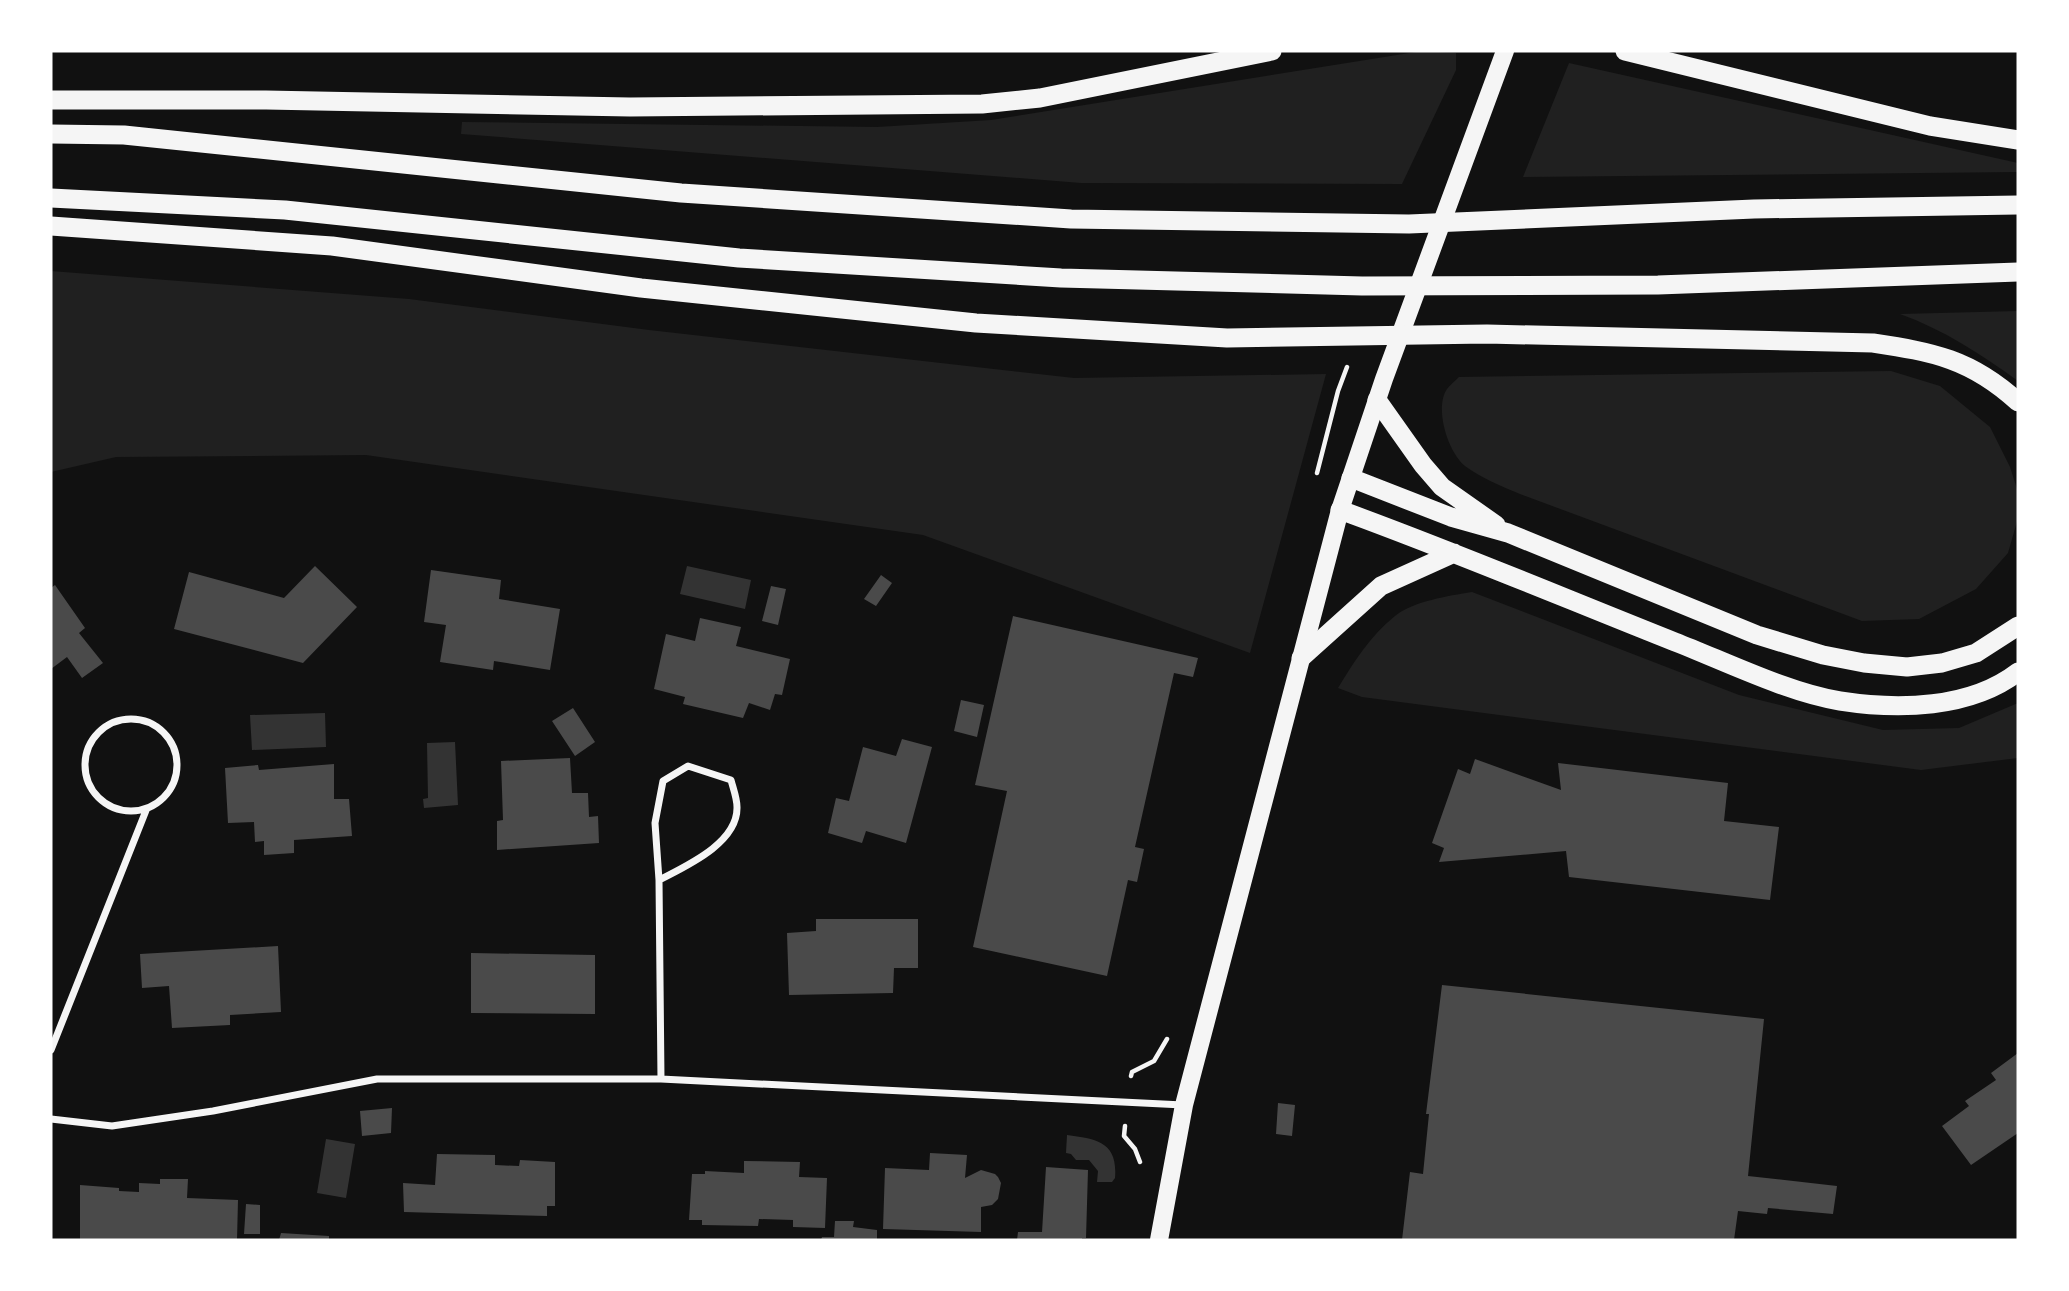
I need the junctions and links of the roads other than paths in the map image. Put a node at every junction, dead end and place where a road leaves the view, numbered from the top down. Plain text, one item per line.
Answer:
1 (1272, 51) edge
2 (1505, 51) edge
3 (1625, 51) edge
4 (1648, 54) edge
5 (51, 100) edge
6 (51, 134) edge
7 (2018, 140) edge
8 (51, 198) edge
9 (2018, 205) edge
10 (51, 226) edge
11 (2018, 272) edge
12 (1377, 400) junction
13 (2018, 401) edge
14 (1351, 478) junction
15 (1340, 510) junction
16 (1508, 533) junction
17 (1454, 553) junction
18 (2018, 626) edge
19 (1301, 658) junction
20 (2018, 672) edge
21 (147, 808) junction
22 (659, 880) junction
23 (51, 1050) edge
24 (661, 1079) junction
25 (1184, 1105) junction
26 (51, 1119) edge
27 (1159, 1240) edge

1 - 5 highway
2 - 12 main road
3 - 4 highway
4 - 7 highway
6 - 9 highway
8 - 11 highway
10 - 13 highway
12 - 14 main road
12 - 16 highway
14 - 15 main road
14 - 16 highway
15 - 17 highway
15 - 19 main road
16 - 18 highway
17 - 19 highway
17 - 20 highway
19 - 25 main road
21 - 21 street
21 - 23 street
22 - 22 street
22 - 24 street
24 - 25 street
24 - 26 street
25 - 27 main road

